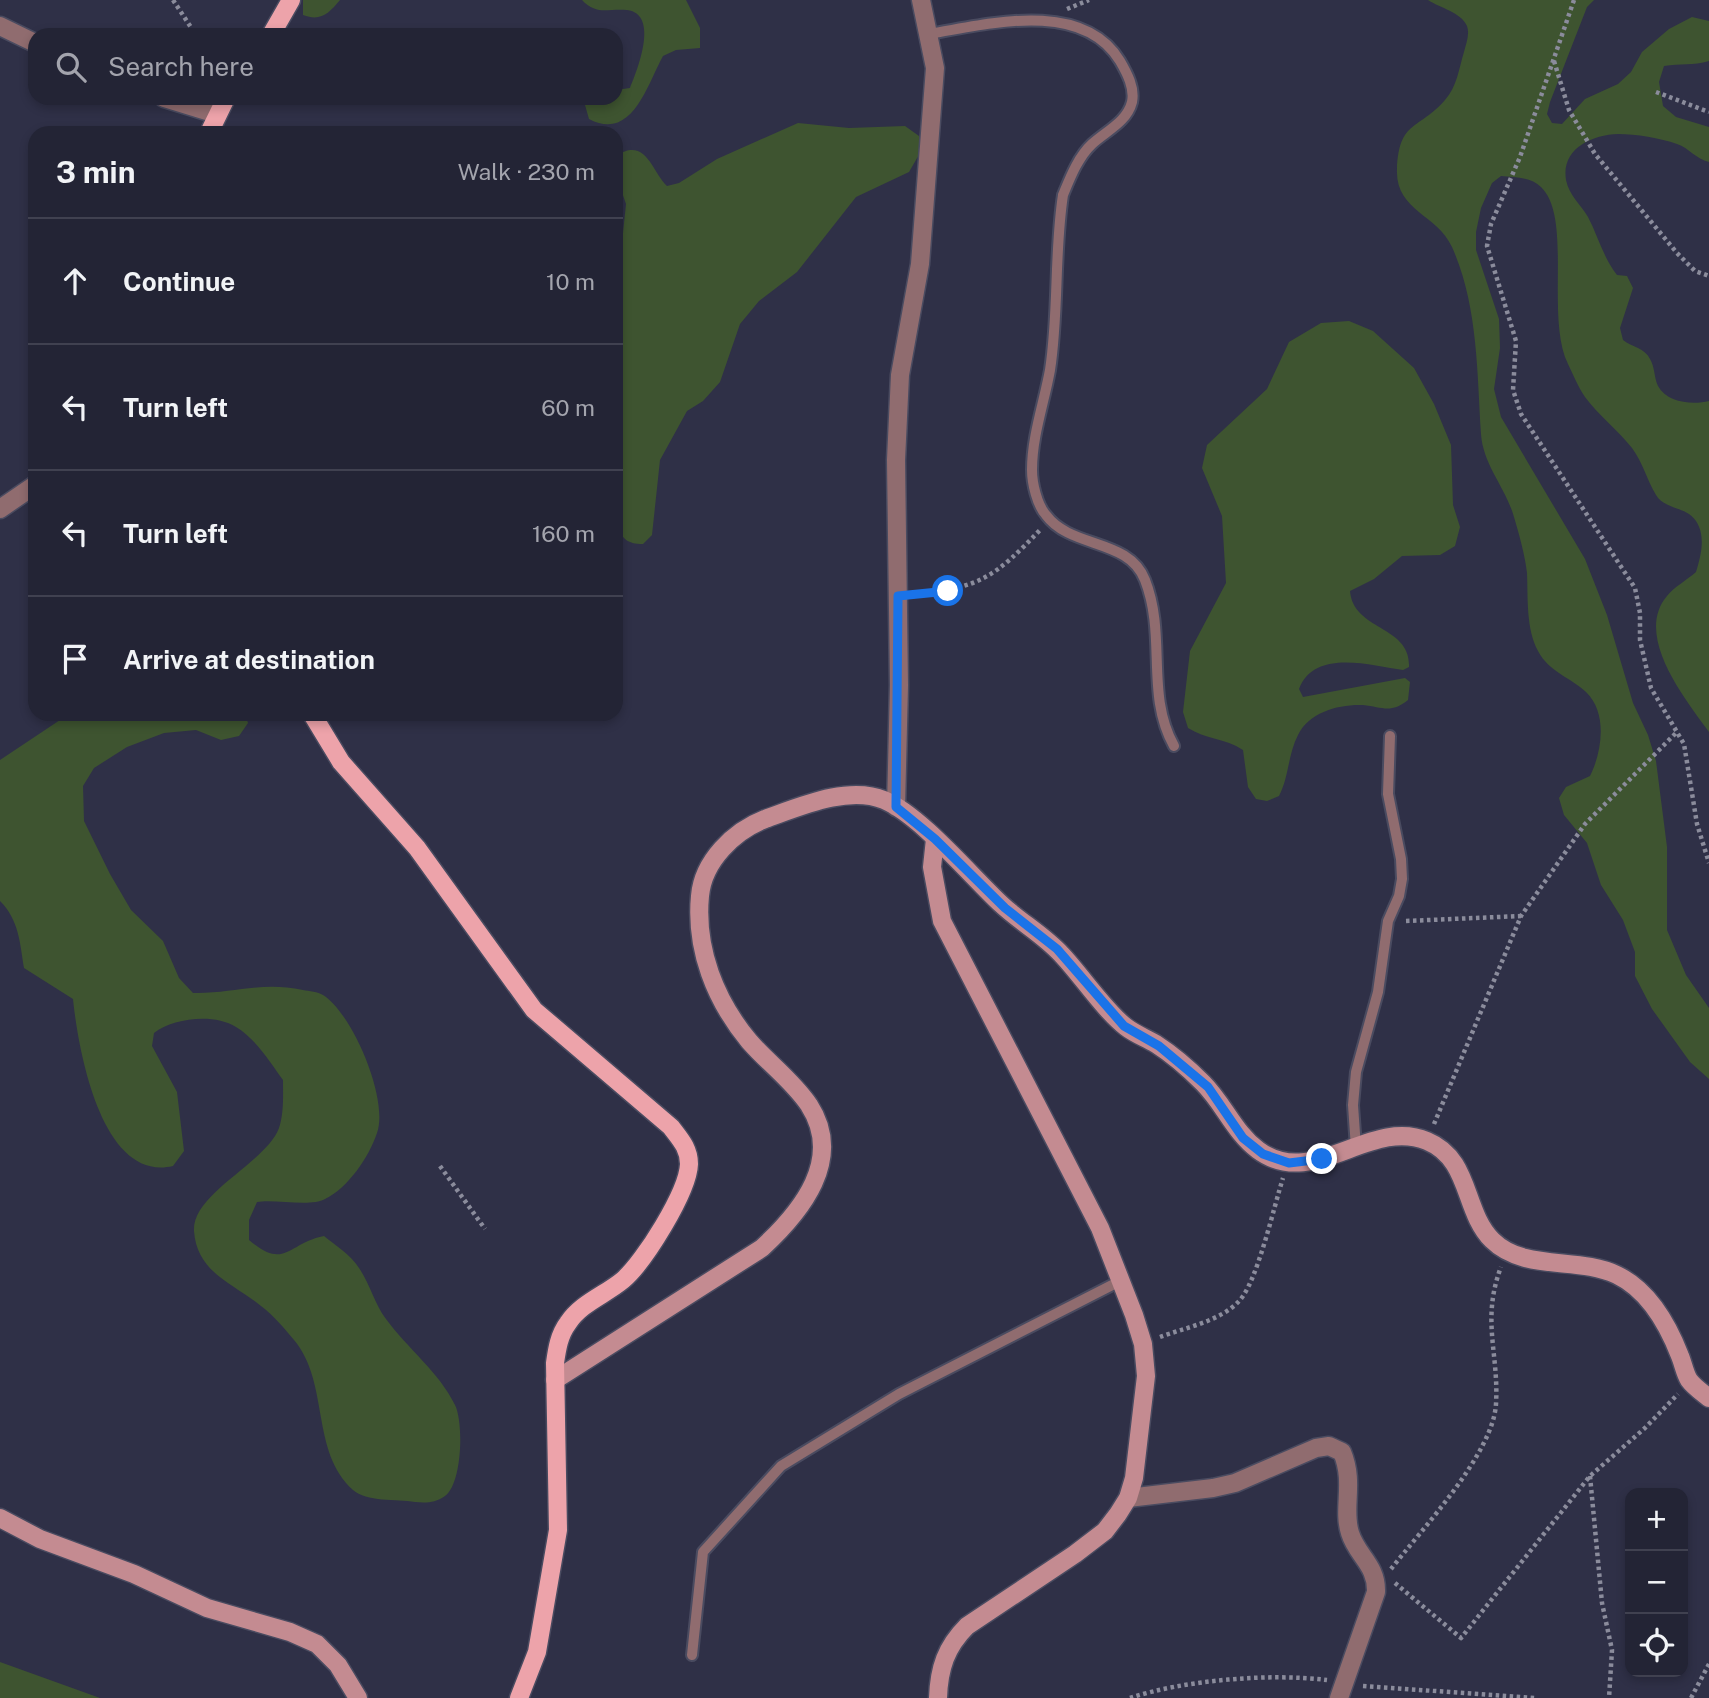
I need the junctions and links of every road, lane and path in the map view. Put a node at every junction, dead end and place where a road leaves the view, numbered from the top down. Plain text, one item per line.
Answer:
1 (173, 0) edge
2 (291, 0) edge
3 (920, 0) edge
4 (1574, 0) edge
5 (0, 26) edge
6 (191, 28) edge
7 (275, 28) edge
8 (929, 34) junction
9 (28, 40) edge
10 (1554, 59) junction
11 (1656, 92) dead end
12 (187, 105) edge
13 (222, 105) edge
14 (1709, 112) edge
15 (216, 114) junction
16 (212, 126) edge
17 (1709, 276) edge
18 (28, 490) edge
19 (0, 509) edge
20 (1049, 519) junction
21 (898, 596) junction
22 (316, 721) edge
23 (1677, 732) junction
24 (1390, 736) dead end
25 (1174, 746) dead end
26 (896, 807) junction
27 (935, 839) junction
28 (1709, 863) edge
29 (1521, 916) junction
30 (1388, 922) junction
31 (1427, 1141) junction
32 (1356, 1148) junction
33 (1289, 1163) junction
34 (440, 1166) dead end
35 (485, 1228) dead end
36 (1507, 1252) junction
37 (1122, 1280) junction
38 (1143, 1344) junction
39 (555, 1380) junction
40 (1690, 1381) junction
41 (1709, 1398) edge
42 (1590, 1476) junction
43 (1128, 1498) junction
44 (0, 1518) edge
45 (692, 1655) dead end
46 (1709, 1664) edge
47 (358, 1698) edge
48 (519, 1698) edge
49 (938, 1698) edge
50 (1339, 1698) edge
51 (1609, 1698) edge
52 (1691, 1698) edge

1 - 6 path
2 - 7 main road
3 - 8 street
4 - 10 path
5 - 9 street
8 - 20 lane
8 - 21 street
10 - 17 path
10 - 23 path
11 - 14 path
12 - 15 street
13 - 15 main road
15 - 16 main road
18 - 19 street
20 - 21 path
20 - 25 lane
21 - 26 street
22 - 39 main road
23 - 28 path
23 - 29 path
24 - 30 lane
26 - 27 main road
26 - 39 main road
27 - 33 main road
27 - 37 main road
29 - 30 path
29 - 31 path
30 - 32 lane
31 - 32 main road
31 - 36 main road
32 - 33 main road
33 - 38 path
34 - 35 path
36 - 40 main road
36 - 42 path
37 - 38 main road
37 - 45 lane
38 - 43 main road
39 - 48 main road
40 - 41 main road
40 - 42 path
42 - 51 path
43 - 49 main road
43 - 50 street
44 - 47 main road
46 - 52 path

